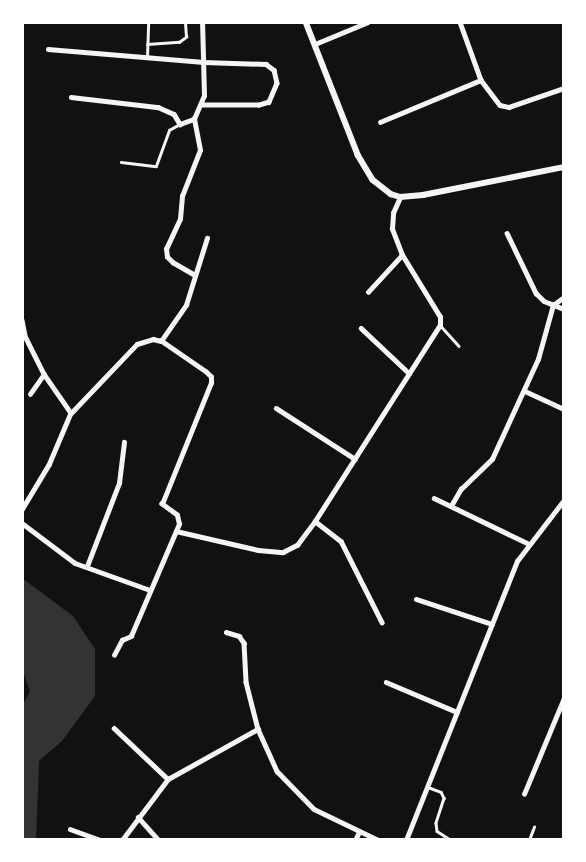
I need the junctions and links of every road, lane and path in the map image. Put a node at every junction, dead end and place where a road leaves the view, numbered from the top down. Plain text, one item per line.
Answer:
1 (148, 22) edge
2 (185, 22) edge
3 (202, 22) edge
4 (306, 22) edge
5 (368, 22) edge
6 (460, 22) edge
7 (147, 44) junction
8 (314, 44) junction
9 (48, 48) dead end
10 (147, 57) junction
11 (202, 62) junction
12 (481, 80) junction
13 (564, 88) edge
14 (71, 97) dead end
15 (202, 105) junction
16 (194, 119) junction
17 (380, 122) dead end
18 (180, 124) junction
19 (121, 162) dead end
20 (564, 167) edge
21 (400, 197) junction
22 (507, 233) dead end
23 (207, 238) dead end
24 (402, 255) junction
25 (194, 275) junction
26 (368, 292) dead end
27 (564, 297) edge
28 (553, 305) junction
29 (564, 309) edge
30 (22, 320) edge
31 (440, 325) junction
32 (362, 328) dead end
33 (24, 336) edge
34 (161, 341) junction
35 (459, 346) dead end
36 (410, 373) junction
37 (44, 374) junction
38 (525, 390) junction
39 (30, 394) dead end
40 (276, 408) dead end
41 (564, 409) edge
42 (71, 414) junction
43 (124, 442) dead end
44 (355, 459) junction
45 (434, 498) dead end
46 (562, 503) edge
47 (451, 506) junction
48 (22, 510) edge
49 (315, 521) junction
50 (22, 523) edge
51 (176, 531) junction
52 (528, 543) junction
53 (87, 566) junction
54 (150, 590) junction
55 (416, 599) dead end
56 (382, 622) dead end
57 (492, 624) junction
58 (226, 632) dead end
59 (114, 655) dead end
60 (386, 682) dead end
61 (564, 698) edge
62 (457, 712) junction
63 (114, 728) dead end
64 (258, 729) junction
65 (168, 779) junction
66 (428, 787) junction
67 (524, 794) dead end
68 (138, 817) junction
69 (534, 827) dead end
70 (70, 829) dead end
71 (359, 832) junction
72 (100, 840) edge
73 (122, 840) edge
74 (159, 840) edge
75 (355, 840) edge
76 (378, 840) edge
77 (406, 840) edge
78 (452, 840) edge
79 (529, 840) edge

1 - 7 lane
2 - 7 lane
3 - 11 street
4 - 8 street
5 - 8 street
6 - 12 street
7 - 10 lane
8 - 21 street
9 - 10 street
10 - 11 street
11 - 15 street
11 - 15 street
12 - 13 street
12 - 17 street
14 - 18 street
15 - 16 street
16 - 18 street
16 - 25 street
18 - 19 lane
20 - 21 street
21 - 24 street
22 - 28 street
23 - 25 street
24 - 26 street
24 - 31 street
25 - 34 street
27 - 28 street
28 - 29 street
28 - 38 street
30 - 33 street
31 - 35 lane
31 - 36 street
32 - 36 street
33 - 37 street
34 - 42 street
34 - 51 street
36 - 44 street
37 - 39 street
37 - 42 street
38 - 41 street
38 - 47 street
40 - 44 street
42 - 48 street
43 - 53 street
44 - 49 street
45 - 47 street
46 - 52 street
47 - 52 street
49 - 51 street
49 - 56 street
50 - 53 street
51 - 54 street
52 - 57 street
53 - 54 street
54 - 59 street
55 - 57 street
57 - 62 street
58 - 64 street
60 - 62 street
61 - 67 street
62 - 66 street
63 - 65 street
64 - 65 street
64 - 71 street
65 - 68 street
66 - 77 street
66 - 78 lane
68 - 73 street
68 - 74 street
69 - 79 lane
70 - 72 street
71 - 75 street
71 - 76 street

